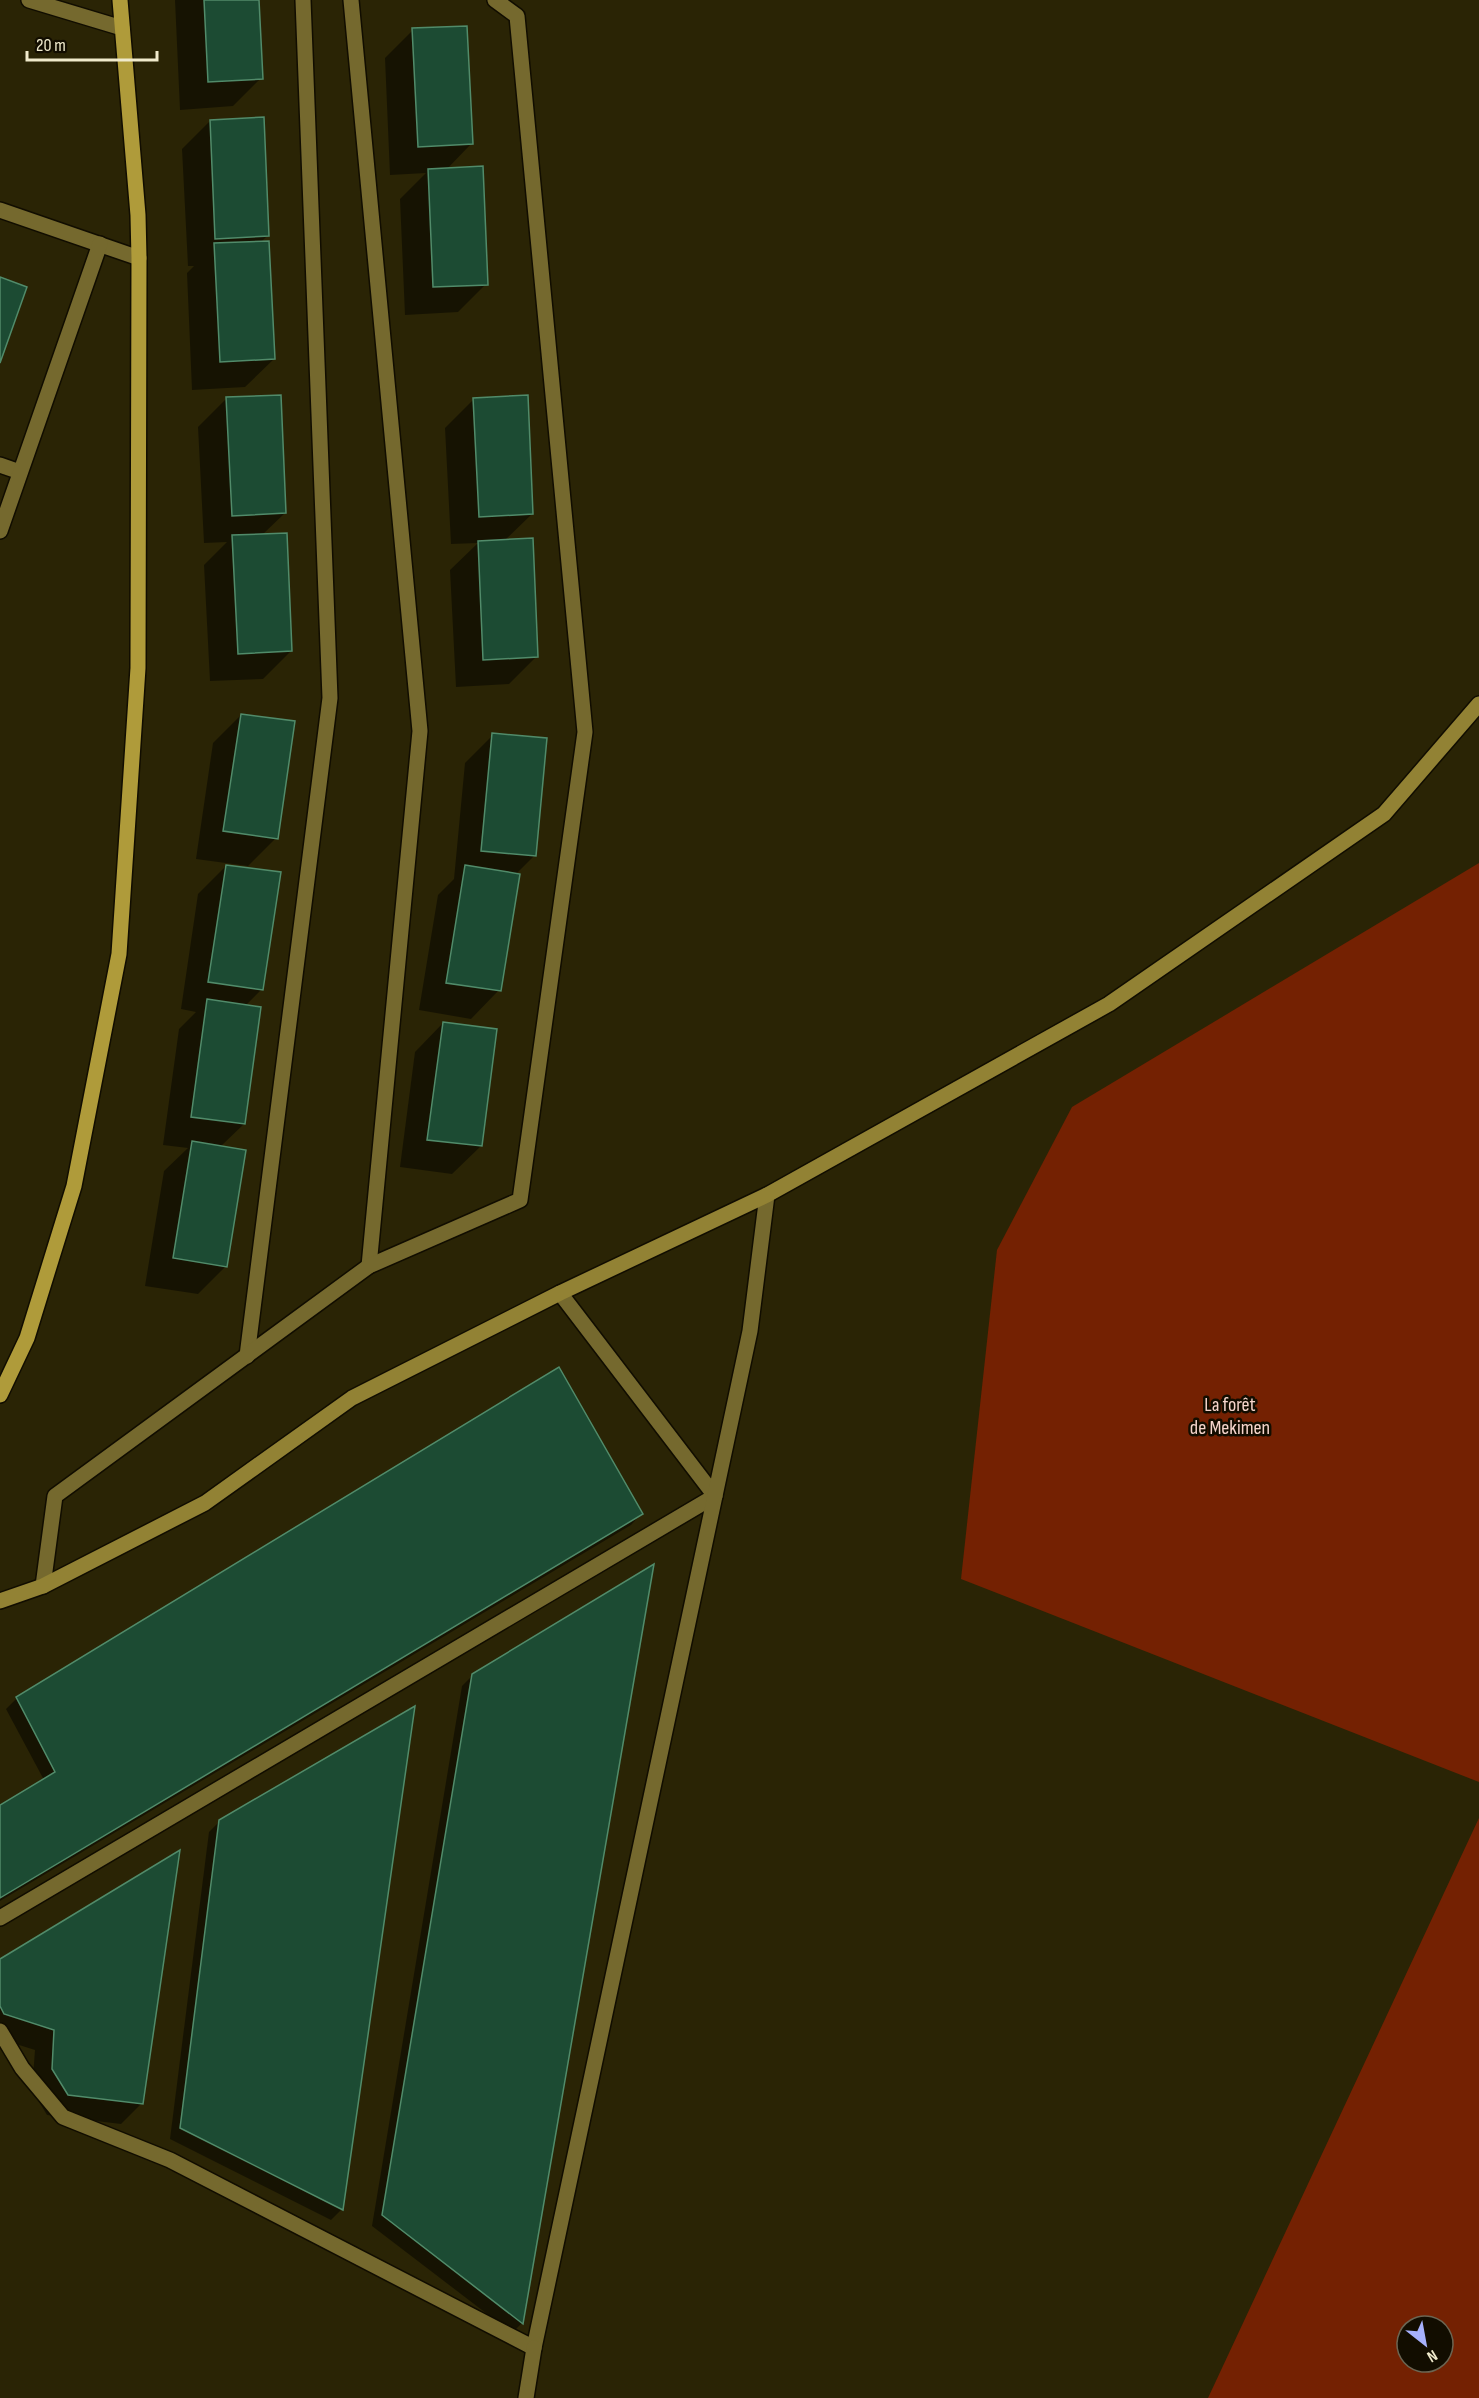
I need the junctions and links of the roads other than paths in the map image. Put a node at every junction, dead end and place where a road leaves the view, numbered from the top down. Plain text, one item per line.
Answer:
1 (29, 0) edge
2 (120, 0) edge
3 (303, 0) edge
4 (351, 0) edge
5 (495, 0) edge
6 (122, 28) junction
7 (0, 210) edge
8 (100, 244) junction
9 (139, 258) junction
10 (0, 465) edge
11 (20, 472) junction
12 (0, 531) edge
13 (1479, 704) edge
14 (767, 1195) junction
15 (369, 1266) junction
16 (560, 1293) junction
17 (247, 1356) junction
18 (0, 1395) edge
19 (715, 1496) junction
20 (43, 1586) junction
21 (0, 1601) edge
22 (0, 1917) edge
23 (0, 2031) edge
24 (534, 2348) junction
25 (526, 2398) edge

1 - 6 street
2 - 6 main road
3 - 17 street
4 - 15 street
5 - 15 street
6 - 9 main road
7 - 8 street
8 - 9 street
8 - 11 street
9 - 18 main road
10 - 11 street
11 - 12 street
13 - 14 street
14 - 16 street
14 - 19 street
15 - 17 street
16 - 19 street
16 - 20 street
17 - 20 street
19 - 22 street
19 - 24 street
20 - 21 street
23 - 24 street
24 - 25 street

